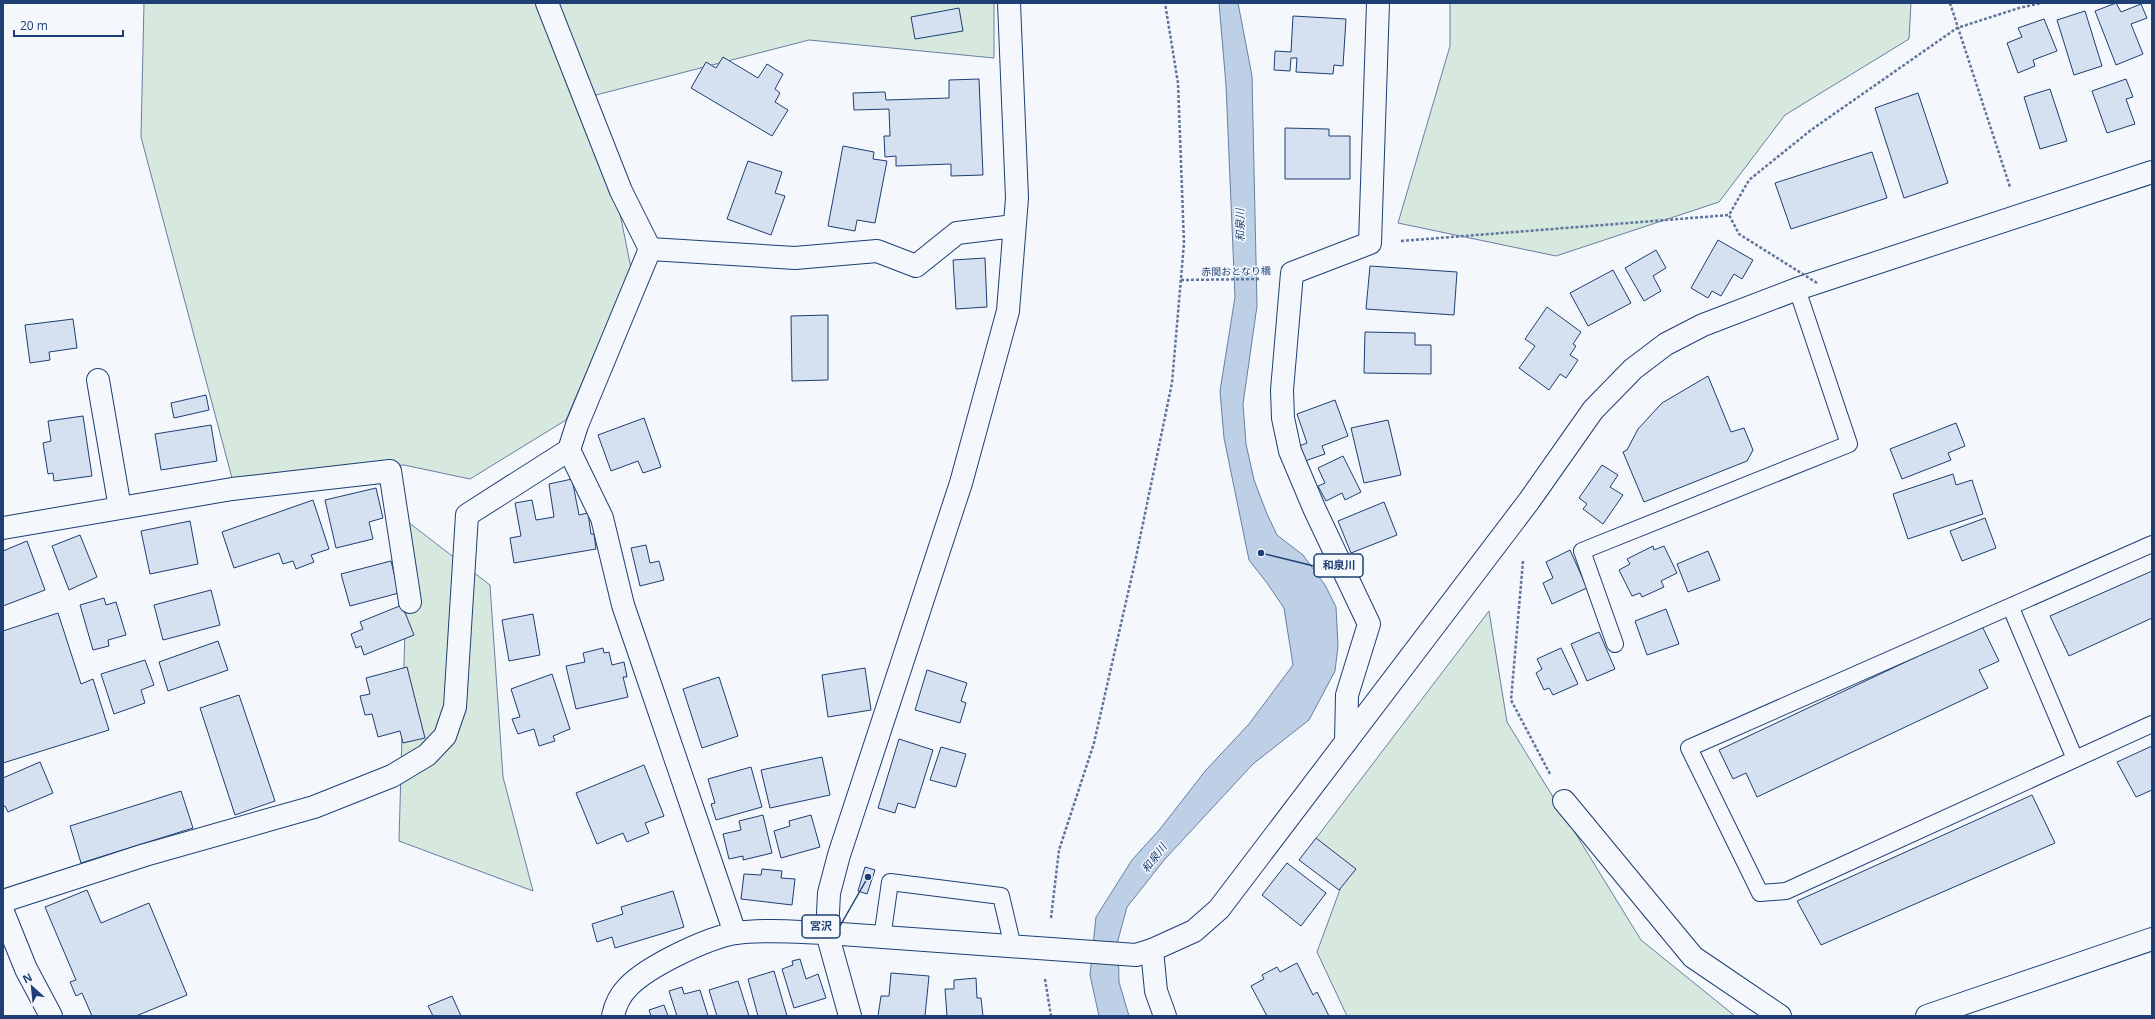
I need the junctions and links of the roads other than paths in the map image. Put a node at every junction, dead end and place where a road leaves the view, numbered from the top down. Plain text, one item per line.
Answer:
1 (547, 3) edge
2 (1009, 3) edge
3 (1378, 3) edge
4 (2152, 172) edge
5 (1014, 226) junction
6 (650, 249) junction
7 (1807, 286) junction
8 (98, 380) dead end
9 (568, 450) junction
10 (120, 508) junction
11 (3, 528) edge
12 (2152, 544) edge
13 (410, 602) dead end
14 (2011, 608) junction
15 (1615, 644) dead end
16 (2152, 724) edge
17 (1346, 742) junction
18 (2075, 759) junction
19 (1564, 801) road end
20 (3, 901) edge
21 (3, 912) edge
22 (735, 933) junction
23 (827, 933) junction
24 (882, 938) junction
25 (2152, 939) edge
26 (1013, 947) junction
27 (1144, 953) junction
28 (51, 1016) edge
29 (612, 1016) edge
30 (850, 1016) edge
31 (1165, 1016) edge
32 (1780, 1016) edge
33 (1927, 1016) edge

1 - 6 street
2 - 5 street
3 - 17 street
4 - 7 street
5 - 6 street
5 - 23 street
6 - 9 street
7 - 15 lane
7 - 17 street
8 - 10 street
9 - 20 street
9 - 22 street
10 - 11 street
10 - 13 street
12 - 14 lane
14 - 18 lane
14 - 18 lane
16 - 18 lane
17 - 27 street
19 - 32 street
21 - 28 street
22 - 23 street
22 - 29 street
23 - 24 street
23 - 30 street
24 - 26 street
24 - 26 lane
25 - 33 street
26 - 27 street
27 - 31 street

